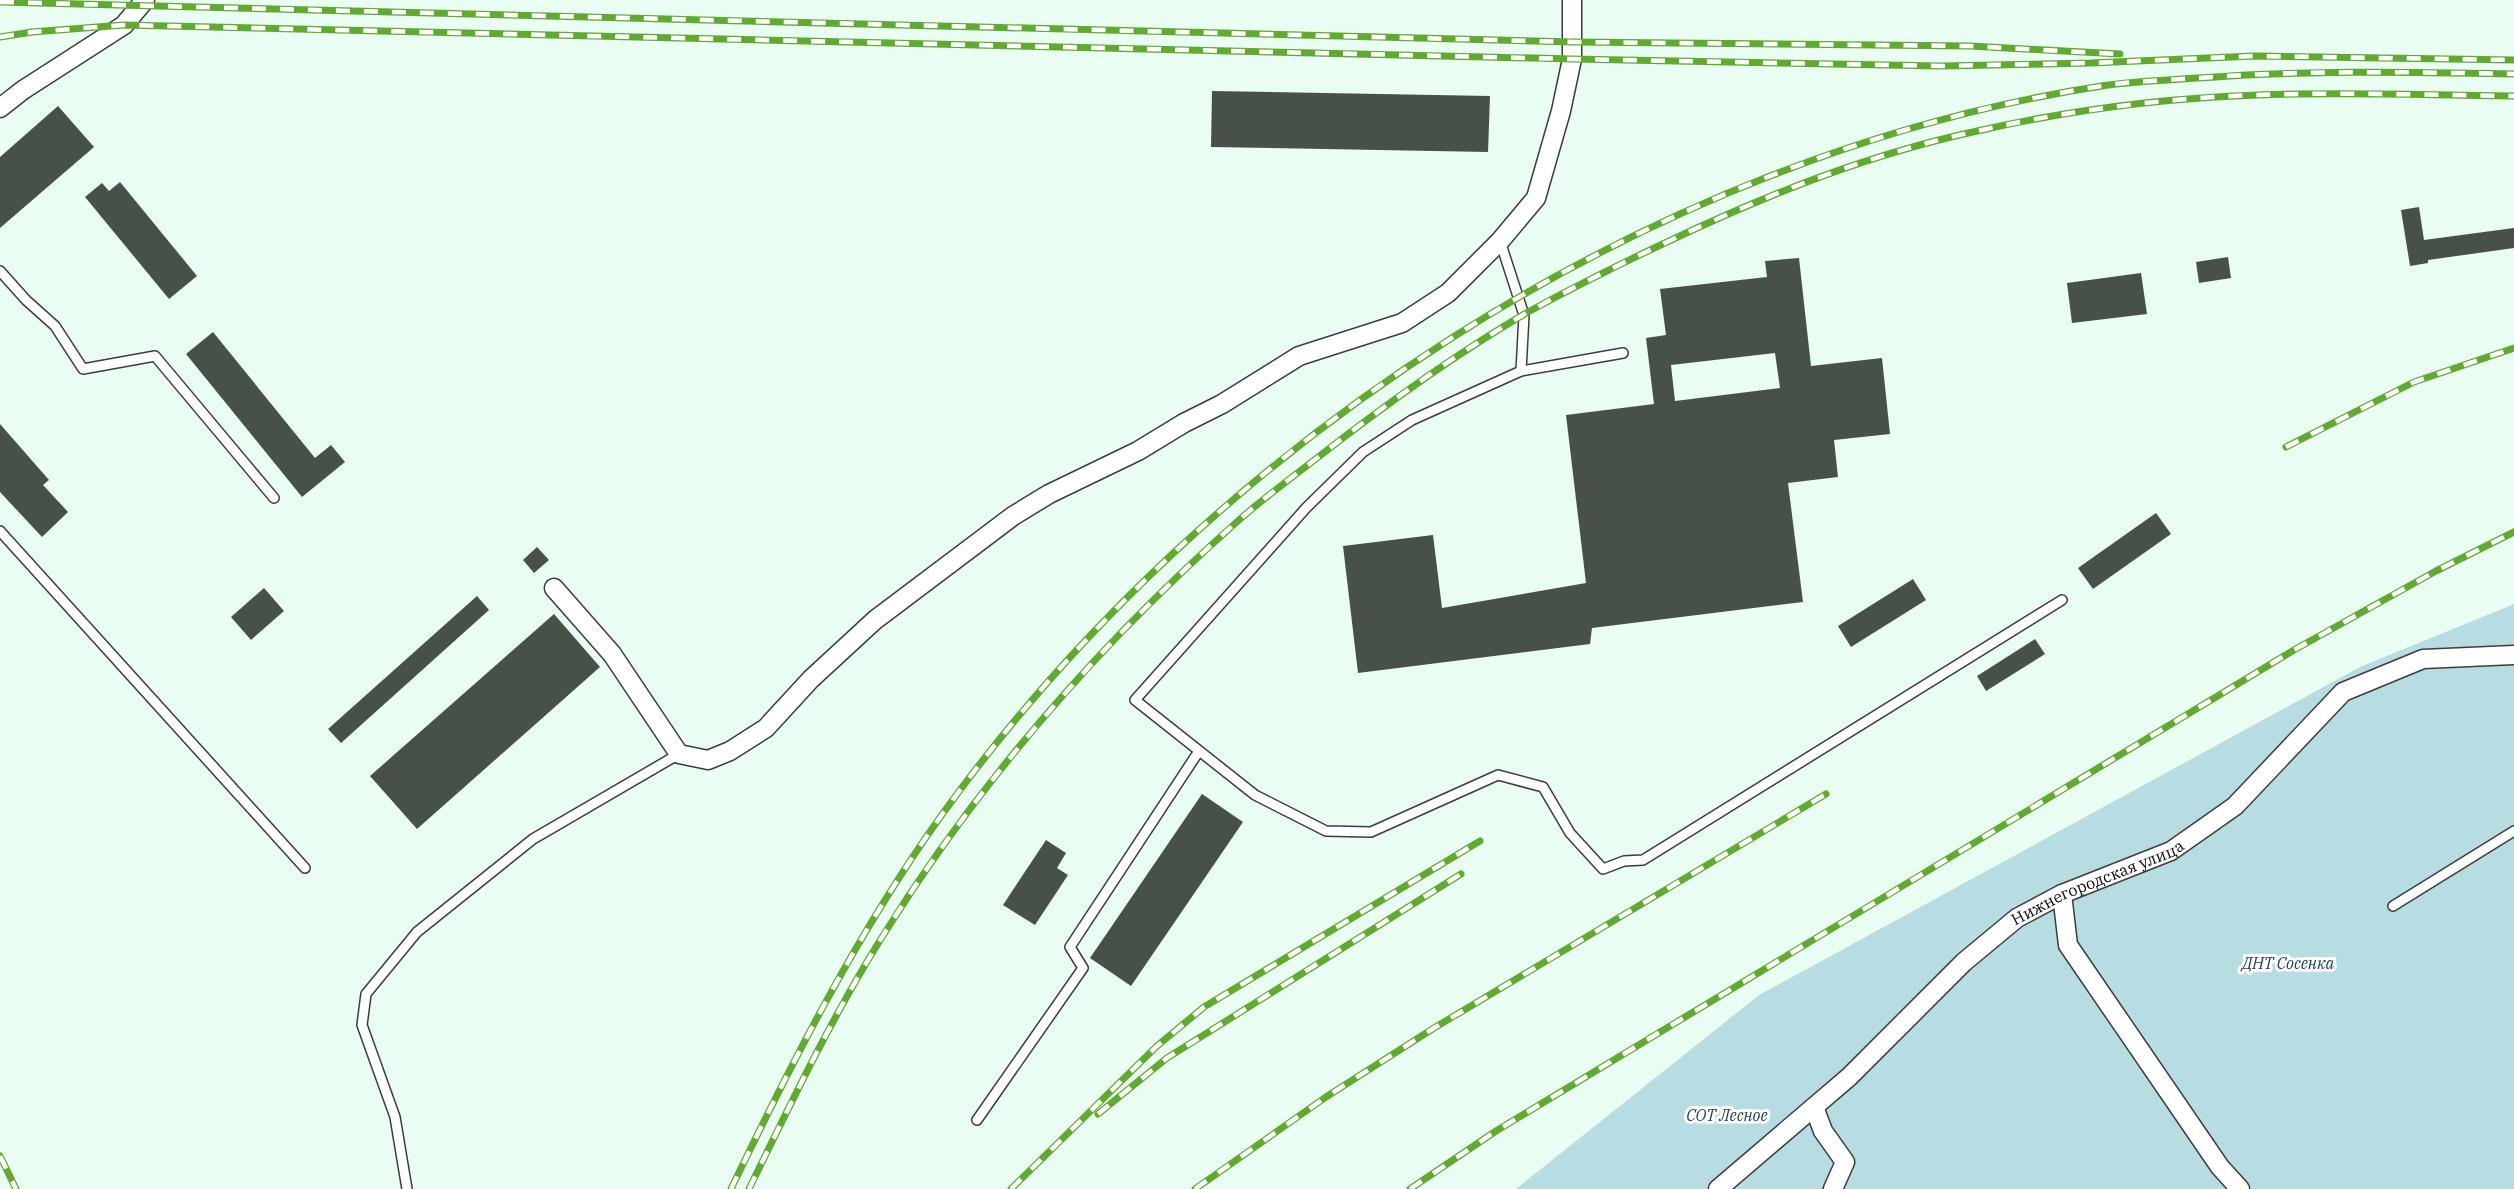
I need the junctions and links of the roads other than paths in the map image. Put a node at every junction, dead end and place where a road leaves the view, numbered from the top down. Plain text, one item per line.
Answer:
1 (146, 0) edge
2 (1572, 0) edge
3 (0, 108) edge
4 (1500, 241) junction
5 (0, 271) edge
6 (1623, 353) dead end
7 (1521, 371) junction
8 (274, 498) dead end
9 (0, 531) edge
10 (554, 588) dead end
11 (2062, 600) dead end
12 (2514, 654) edge
13 (1199, 751) junction
14 (678, 754) junction
15 (2514, 831) edge
16 (305, 868) dead end
17 (2062, 894) junction
18 (2393, 906) dead end
19 (1814, 1107) junction
20 (977, 1120) dead end
21 (407, 1189) edge
22 (1718, 1189) edge
23 (1833, 1189) edge
24 (2240, 1189) edge

1 - 3 street
2 - 4 street
4 - 7 lane
4 - 14 street
5 - 8 lane
6 - 7 lane
7 - 13 lane
9 - 16 lane
10 - 14 street
11 - 13 lane
12 - 17 street, Нижнегородская улица
13 - 20 lane
14 - 21 lane
15 - 18 lane
17 - 19 street, Нижнегородская улица
17 - 24 street
19 - 22 street, Нижнегородская улица
19 - 23 street

